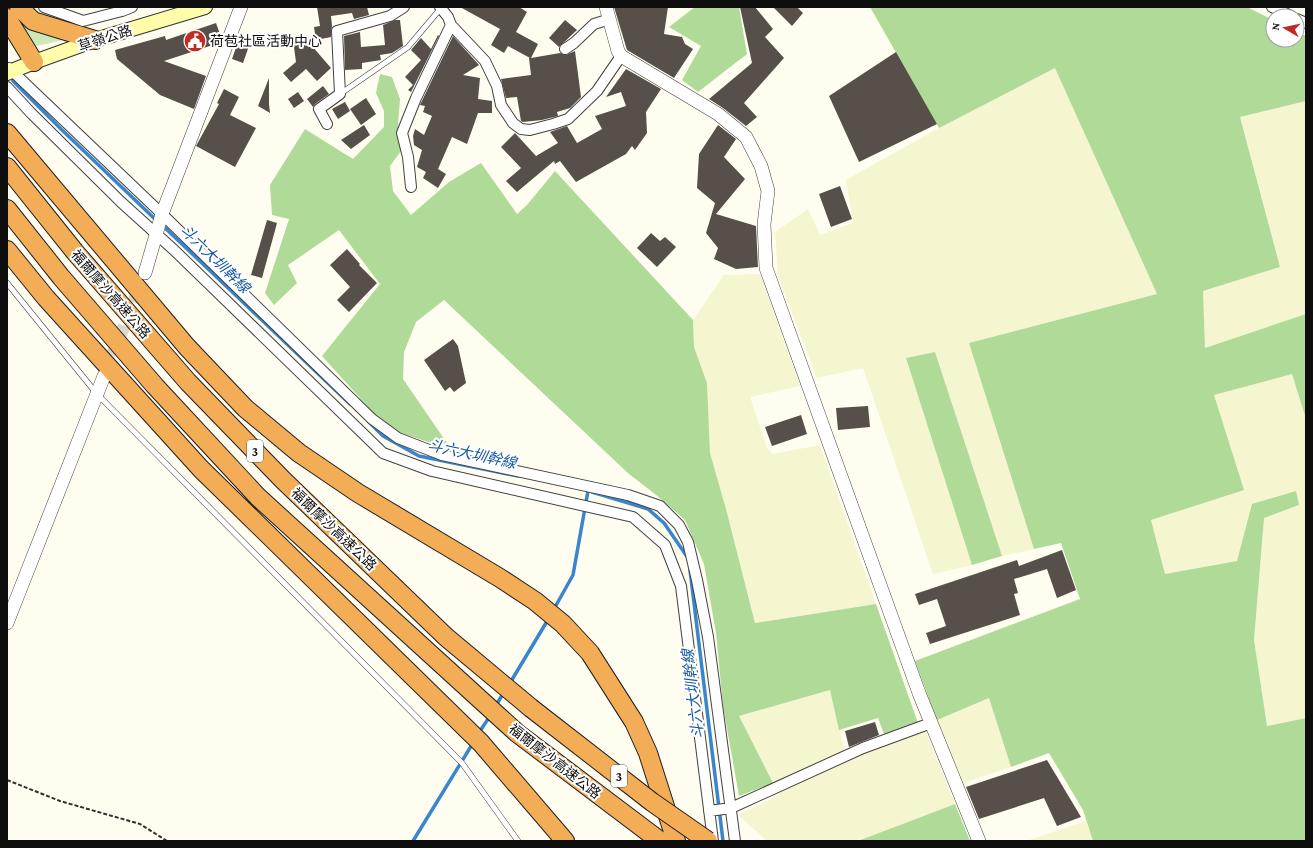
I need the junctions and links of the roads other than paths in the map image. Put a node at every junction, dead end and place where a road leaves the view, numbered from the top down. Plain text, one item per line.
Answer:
1 (18, 7) edge
2 (44, 7) edge
3 (132, 7) edge
4 (205, 7) edge
5 (241, 7) edge
6 (404, 7) edge
7 (440, 7) edge
8 (608, 13) edge
9 (7, 18) edge
10 (452, 25) junction
11 (95, 40) junction
12 (564, 49) dead end
13 (621, 56) junction
14 (34, 62) junction
15 (9, 70) edge
16 (7, 87) edge
17 (340, 94) junction
18 (327, 124) dead end
19 (7, 133) edge
20 (7, 167) edge
21 (411, 187) dead end
22 (7, 209) edge
23 (162, 214) junction
24 (157, 236) junction
25 (7, 250) edge
26 (145, 272) tunnel mouth
27 (7, 283) edge
28 (104, 376) tunnel mouth
29 (97, 394) junction
30 (7, 623) edge
31 (931, 723) junction
32 (731, 808) junction
33 (709, 811) junction
34 (518, 841) edge
35 (565, 841) edge
36 (660, 841) edge
37 (676, 841) edge
38 (708, 841) edge
39 (713, 841) edge
40 (735, 841) edge
41 (979, 841) edge

1 - 11 highway
2 - 3 street
4 - 11 main road, 草嶺公路
5 - 23 street
6 - 17 street
7 - 10 street
7 - 17 lane
8 - 12 street
8 - 13 street
9 - 14 highway
10 - 13 street
10 - 21 street
11 - 14 main road, 草嶺公路
13 - 31 street
14 - 15 main road, 草嶺公路
15 - 23 street
16 - 24 street
17 - 18 street
19 - 37 highway
20 - 38 highway, 福爾摩沙高速公路 / 3, bridge
22 - 36 highway, 福爾摩沙高速公路 / 3
23 - 24 street
23 - 32 street
24 - 26 street
24 - 33 street
25 - 35 highway
27 - 29 lane
28 - 29 street
29 - 30 street
29 - 34 lane
31 - 32 street
31 - 41 street
32 - 33 street
32 - 40 street
33 - 39 street

